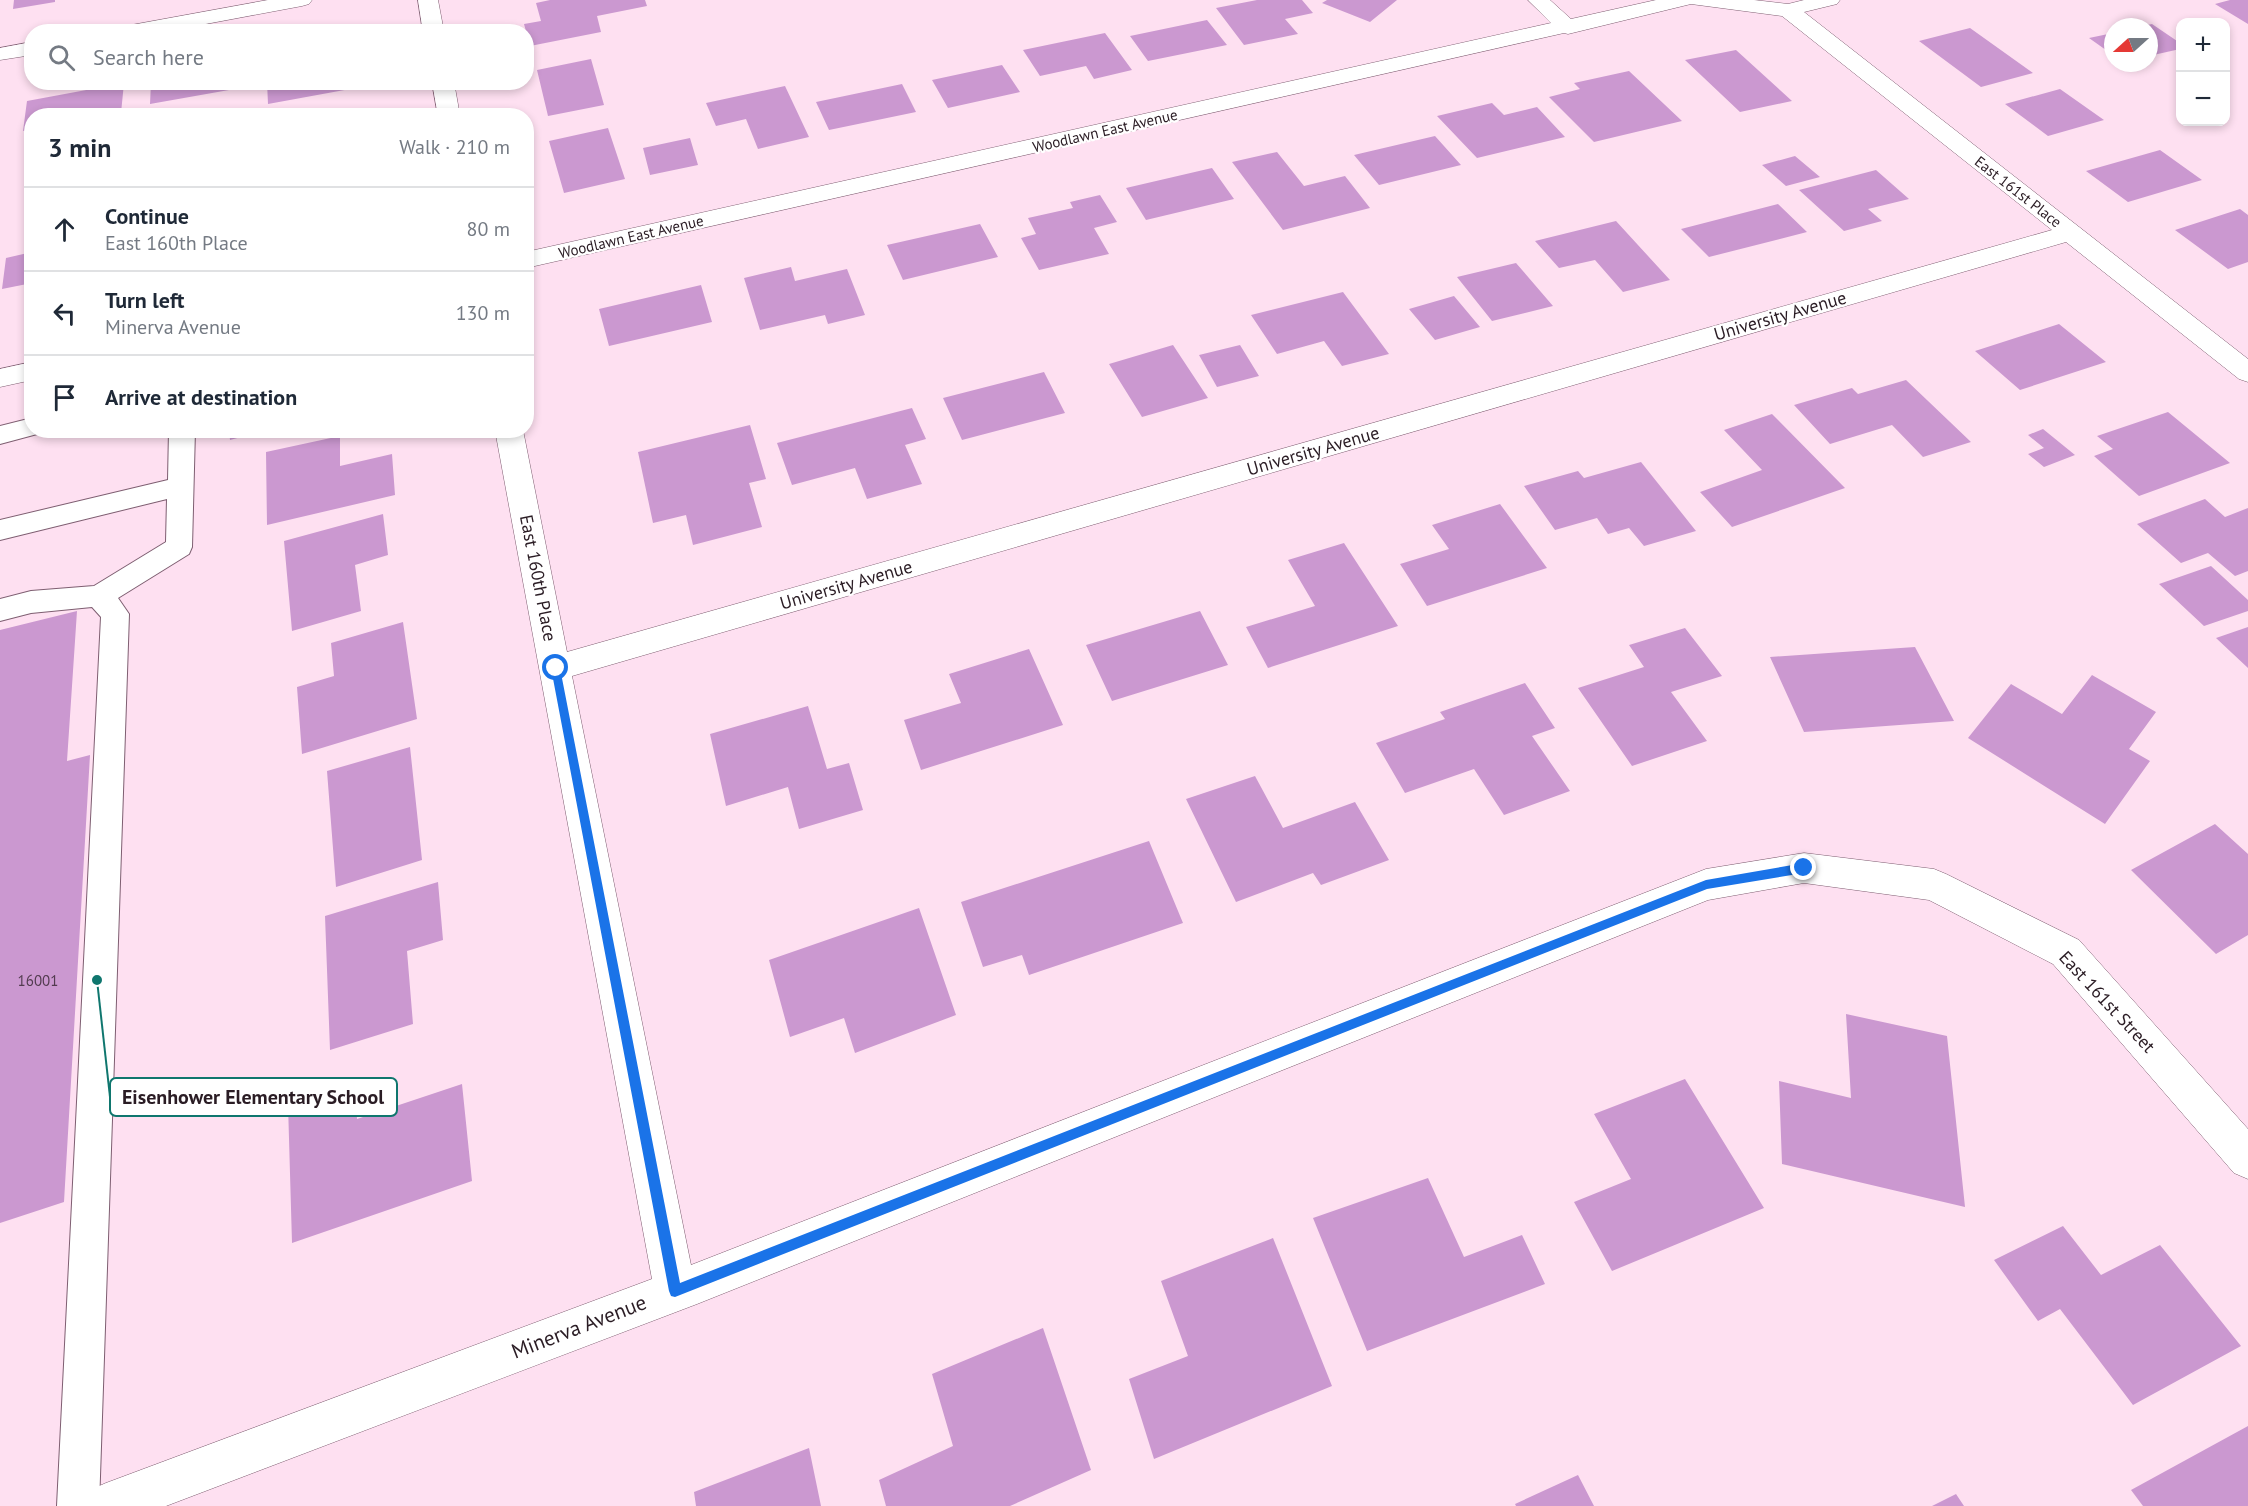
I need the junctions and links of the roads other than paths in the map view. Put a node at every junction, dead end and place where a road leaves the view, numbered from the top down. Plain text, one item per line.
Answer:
1 (302, 0) edge
2 (428, 0) edge
3 (1538, 0) edge
4 (1684, 0) edge
5 (1698, 0) edge
6 (1830, 0) edge
7 (1788, 10) junction
8 (170, 24) edge
9 (432, 24) edge
10 (1568, 28) junction
11 (24, 50) edge
12 (0, 54) edge
13 (444, 90) edge
14 (448, 108) edge
15 (2070, 233) junction
16 (534, 258) edge
17 (24, 373) edge
18 (2248, 373) edge
19 (0, 378) edge
20 (24, 429) edge
21 (0, 435) edge
22 (182, 438) edge
23 (511, 438) edge
24 (180, 486) junction
25 (0, 530) edge
26 (107, 605) junction
27 (0, 610) edge
28 (556, 668) junction
29 (1934, 885) joint
30 (2248, 1159) edge
31 (675, 1291) junction
32 (78, 1506) edge
33 (106, 1506) edge

1 - 8 street
2 - 9 street
3 - 10 street
4 - 10 street, Woodlawn East Avenue
5 - 7 street
6 - 7 street
7 - 15 street, East 161st Place
10 - 16 street, Woodlawn East Avenue
11 - 12 street
13 - 14 street
15 - 18 street, East 161st Place
15 - 28 street, University Avenue
17 - 19 street
20 - 21 lane
22 - 24 lane
23 - 28 street, East 160th Place
24 - 25 lane
24 - 26 lane
26 - 27 lane
26 - 32 lane
28 - 31 street, East 160th Place
29 - 30 street, East 161st Street
29 - 31 street, Minerva Avenue
31 - 33 street, Minerva Avenue

